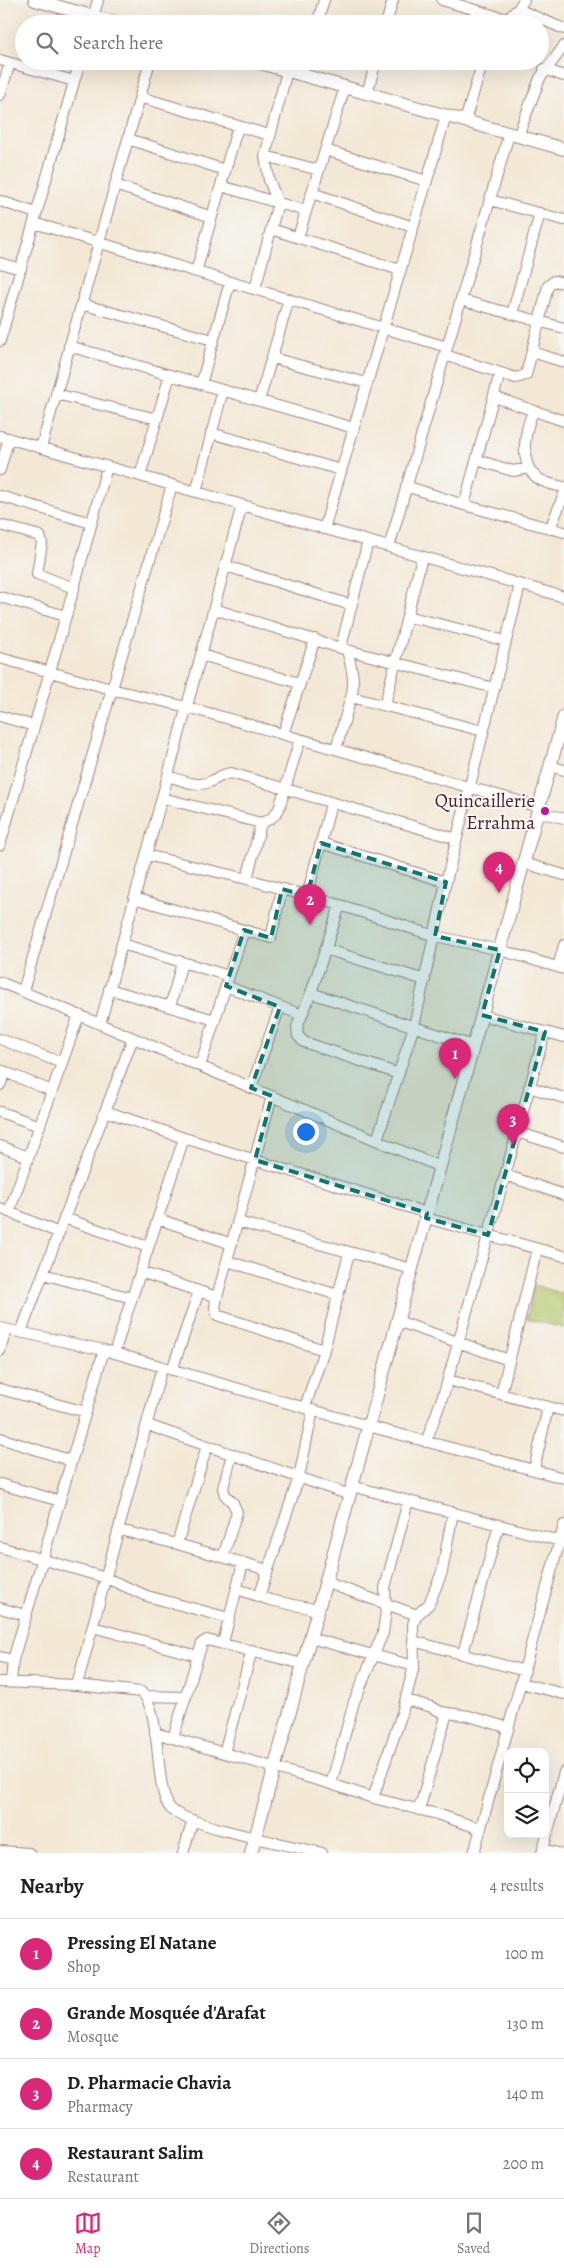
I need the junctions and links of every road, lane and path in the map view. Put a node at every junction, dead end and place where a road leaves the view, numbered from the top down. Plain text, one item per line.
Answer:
1 (35, 0) edge
2 (98, 0) edge
3 (324, 0) edge
4 (392, 0) edge
5 (442, 0) edge
6 (521, 4) edge
7 (78, 15) edge
8 (94, 15) edge
9 (320, 15) edge
10 (388, 15) edge
11 (484, 15) edge
12 (511, 15) edge
13 (540, 15) edge
14 (549, 20) edge
15 (564, 29) edge
16 (564, 46) edge
17 (0, 60) edge
18 (10, 63) junction
19 (549, 63) edge
20 (15, 64) edge
21 (35, 70) edge
22 (77, 70) edge
23 (148, 70) edge
24 (284, 70) edge
25 (303, 70) edge
26 (374, 70) edge
27 (480, 70) edge
28 (544, 70) edge
29 (547, 70) edge
30 (287, 71) junction
31 (302, 75) junction
32 (564, 76) edge
33 (74, 81) junction
34 (345, 87) junction
35 (367, 94) junction
36 (0, 95) edge
37 (140, 97) junction
38 (446, 116) junction
39 (465, 121) junction
40 (238, 126) junction
41 (269, 135) junction
42 (514, 135) junction
43 (128, 139) junction
44 (564, 149) edge
45 (325, 150) junction
46 (265, 156) junction
47 (225, 170) junction
48 (319, 170) junction
49 (427, 181) junction
50 (115, 185) junction
51 (221, 186) junction
52 (312, 193) junction
53 (490, 200) junction
54 (0, 201) edge
55 (278, 203) junction
56 (306, 211) junction
57 (540, 213) junction
58 (212, 217) junction
59 (35, 218) junction
60 (564, 220) edge
61 (413, 227) junction
62 (271, 229) junction
63 (298, 237) junction
64 (99, 243) junction
65 (0, 263) edge
66 (20, 269) junction
67 (400, 270) junction
68 (196, 272) junction
69 (230, 282) junction
70 (564, 283) edge
71 (255, 289) junction
72 (289, 300) junction
73 (461, 300) junction
74 (81, 304) junction
75 (512, 314) junction
76 (540, 322) junction
77 (384, 328) junction
78 (564, 328) edge
79 (214, 340) junction
80 (0, 341) edge
81 (69, 346) junction
82 (446, 351) junction
83 (532, 352) junction
84 (272, 358) junction
85 (564, 362) edge
86 (500, 373) junction
87 (170, 375) junction
88 (367, 383) junction
89 (201, 384) junction
90 (223, 390) junction
91 (56, 394) junction
92 (494, 397) junction
93 (259, 401) junction
94 (533, 412) junction
95 (157, 419) junction
96 (564, 421) edge
97 (354, 428) junction
98 (211, 433) junction
99 (5, 437) edge
100 (41, 448) junction
101 (477, 460) junction
102 (107, 467) junction
103 (529, 468) junction
104 (0, 470) edge
105 (341, 470) junction
106 (140, 476) junction
107 (172, 485) junction
108 (406, 486) junction
109 (564, 487) edge
110 (196, 492) junction
111 (564, 494) edge
112 (0, 496) edge
113 (242, 505) junction
114 (464, 505) junction
115 (91, 523) junction
116 (0, 525) edge
117 (324, 528) junction
118 (550, 529) junction
119 (564, 532) edge
120 (368, 541) junction
121 (389, 547) junction
122 (422, 557) junction
123 (226, 566) junction
124 (520, 585) junction
125 (74, 588) junction
126 (0, 597) edge
127 (564, 597) edge
128 (351, 605) junction
129 (214, 609) junction
130 (66, 616) junction
131 (407, 616) junction
132 (315, 639) junction
133 (506, 641) junction
134 (344, 648) junction
135 (201, 655) junction
136 (0, 658) edge
137 (395, 663) junction
138 (50, 672) junction
139 (299, 683) junction
140 (494, 688) junction
141 (111, 689) junction
142 (352, 697) junction
143 (384, 704) junction
144 (187, 707) junction
145 (0, 716) edge
146 (564, 716) edge
147 (34, 726) junction
148 (484, 731) junction
149 (284, 734) junction
150 (300, 739) junction
151 (336, 749) junction
152 (550, 766) junction
153 (564, 770) edge
154 (168, 776) junction
155 (470, 787) junction
156 (285, 790) junction
157 (162, 798) junction
158 (332, 804) junction
159 (538, 809) junction
160 (5, 810) edge
161 (564, 818) edge
162 (261, 823) junction
163 (457, 839) junction
164 (321, 843) junction
165 (0, 845) edge
166 (146, 855) junction
167 (524, 863) junction
168 (564, 875) edge
169 (247, 879) junction
170 (446, 882) junction
171 (282, 889) junction
172 (307, 896) junction
173 (134, 898) junction
174 (340, 905) junction
175 (244, 930) junction
176 (436, 936) junction
177 (122, 944) junction
178 (564, 944) edge
179 (325, 949) junction
180 (500, 950) junction
181 (182, 962) junction
182 (561, 968) edge
183 (425, 980) junction
184 (228, 981) junction
185 (0, 982) edge
186 (109, 989) junction
187 (23, 991) junction
188 (311, 993) junction
189 (170, 1007) junction
190 (280, 1007) junction
191 (482, 1014) junction
192 (80, 1015) junction
193 (302, 1015) junction
194 (215, 1020) junction
195 (100, 1024) junction
196 (414, 1026) junction
197 (545, 1032) junction
198 (564, 1037) edge
199 (133, 1038) junction
200 (0, 1040) edge
201 (473, 1046) junction
202 (62, 1063) junction
203 (200, 1066) junction
204 (3, 1071) edge
205 (399, 1074) junction
206 (0, 1085) edge
207 (529, 1087) junction
208 (251, 1088) junction
209 (52, 1091) junction
210 (272, 1096) junction
211 (564, 1098) edge
212 (105, 1111) junction
213 (0, 1112) edge
214 (40, 1126) junction
215 (517, 1132) junction
216 (184, 1138) junction
217 (377, 1140) junction
218 (0, 1146) edge
219 (564, 1147) edge
220 (28, 1157) junction
221 (255, 1160) junction
222 (440, 1167) junction
223 (505, 1174) junction
224 (564, 1195) edge
225 (4, 1210) edge
226 (426, 1216) junction
227 (64, 1218) junction
228 (158, 1219) junction
229 (238, 1222) junction
230 (59, 1233) junction
231 (488, 1236) junction
232 (232, 1244) junction
233 (148, 1247) junction
234 (536, 1249) junction
235 (349, 1253) junction
236 (564, 1256) edge
237 (227, 1261) junction
238 (412, 1269) junction
239 (140, 1272) junction
240 (43, 1274) junction
241 (199, 1291) junction
242 (338, 1295) junction
243 (217, 1297) junction
244 (132, 1298) junction
245 (397, 1321) junction
246 (3, 1329) edge
247 (21, 1332) junction
248 (458, 1341) junction
249 (0, 1350) edge
250 (324, 1350) junction
251 (109, 1352) junction
252 (509, 1360) junction
253 (167, 1368) junction
254 (448, 1380) junction
255 (0, 1389) edge
256 (501, 1394) junction
257 (548, 1407) junction
258 (309, 1409) junction
259 (564, 1411) edge
260 (86, 1412) junction
261 (147, 1425) junction
262 (368, 1426) junction
263 (0, 1438) edge
264 (426, 1442) junction
265 (207, 1446) junction
266 (232, 1454) junction
267 (72, 1462) junction
268 (534, 1470) junction
269 (299, 1477) junction
270 (564, 1478) edge
271 (0, 1484) edge
272 (351, 1490) junction
273 (408, 1501) junction
274 (60, 1502) junction
275 (453, 1512) junction
276 (499, 1525) junction
277 (564, 1526) edge
278 (119, 1530) junction
279 (560, 1541) junction
280 (178, 1544) junction
281 (0, 1547) edge
282 (223, 1557) junction
283 (42, 1560) junction
284 (243, 1563) junction
285 (268, 1570) junction
286 (106, 1578) junction
287 (325, 1582) junction
288 (237, 1589) junction
289 (259, 1597) junction
290 (386, 1604) junction
291 (0, 1608) edge
292 (318, 1610) junction
293 (26, 1615) junction
294 (417, 1616) junction
295 (229, 1618) junction
296 (93, 1626) junction
297 (310, 1638) junction
298 (413, 1641) junction
299 (223, 1642) junction
300 (252, 1650) junction
301 (463, 1653) junction
302 (373, 1655) junction
303 (198, 1656) junction
304 (0, 1657) edge
305 (13, 1660) junction
306 (303, 1664) junction
307 (414, 1666) junction
308 (524, 1671) junction
309 (0, 1682) edge
310 (11, 1682) junction
311 (521, 1682) junction
312 (77, 1684) junction
313 (564, 1694) edge
314 (145, 1696) junction
315 (186, 1697) junction
316 (406, 1700) junction
317 (447, 1713) junction
318 (509, 1728) junction
319 (155, 1733) junction
320 (173, 1738) junction
321 (224, 1753) junction
322 (274, 1767) junction
323 (564, 1772) edge
324 (332, 1784) junction
325 (373, 1798) junction
326 (560, 1802) edge
327 (419, 1810) junction
328 (193, 1820) junction
329 (480, 1829) junction
330 (255, 1838) junction
331 (0, 1851) edge
332 (542, 1851) edge
333 (30, 1853) edge
334 (183, 1853) edge
335 (251, 1853) edge
336 (319, 1853) edge
337 (474, 1853) edge
338 (558, 1853) edge

1 - 7 street
2 - 8 street
3 - 9 street
4 - 10 street
5 - 11 street
6 - 12 street
6 - 13 street
14 - 15 street
16 - 19 street
17 - 18 street
18 - 20 street
18 - 36 street
21 - 33 street
22 - 33 street
23 - 37 street
24 - 30 street
25 - 31 street
26 - 35 street
27 - 39 street
28 - 42 street
29 - 32 street
30 - 31 street
30 - 41 street
31 - 34 street
33 - 59 street
34 - 35 street
34 - 45 street
35 - 38 street
37 - 40 street
37 - 43 street
38 - 39 street
38 - 49 street
39 - 42 street
40 - 41 street
40 - 47 street
41 - 46 street
42 - 44 street
42 - 53 street
43 - 47 street
43 - 50 street
45 - 48 street
45 - 49 street
46 - 48 street
46 - 55 street
47 - 51 street
48 - 52 street
49 - 61 street
50 - 58 street
50 - 64 street
51 - 55 street
51 - 58 street
52 - 56 street
52 - 61 street
53 - 57 street
53 - 73 street
54 - 59 street
55 - 56 street
55 - 62 street
56 - 63 street
57 - 60 street
57 - 75 street
58 - 68 street
59 - 64 street
59 - 66 street
61 - 67 street
62 - 63 street
62 - 71 street
63 - 67 street
64 - 68 street
64 - 74 street
65 - 66 street
66 - 80 street
67 - 77 street
68 - 69 street
69 - 71 street
69 - 79 street
70 - 76 street
71 - 72 street
72 - 77 street
72 - 84 street
73 - 75 street
73 - 82 street
74 - 79 street
74 - 81 street
75 - 76 street
76 - 78 street
76 - 83 street
77 - 82 street
77 - 88 street
79 - 89 street
81 - 87 street
81 - 91 street
82 - 86 street
82 - 108 street
83 - 85 street
83 - 86 street
84 - 88 street
84 - 93 street
86 - 92 street
87 - 89 street
87 - 95 street
88 - 97 street
89 - 90 street
90 - 93 street
90 - 98 street
91 - 95 street
91 - 100 street
92 - 94 street
92 - 101 street
93 - 97 street
94 - 96 street
94 - 103 street
95 - 106 street
97 - 105 street
98 - 105 street
98 - 110 street
99 - 100 street
99 - 104 street
100 - 102 street
101 - 103 street
101 - 114 street
102 - 106 street
102 - 115 street
103 - 109 street
105 - 117 street
106 - 107 street
107 - 110 street
107 - 141 street
108 - 114 street
108 - 121 street
110 - 113 street
111 - 118 street
112 - 115 street
113 - 117 street
113 - 123 street
114 - 118 street
115 - 125 street
116 - 125 street
117 - 120 street
118 - 119 street
120 - 121 street
120 - 128 street
121 - 122 street
122 - 124 street
122 - 131 street
123 - 128 street
123 - 129 street
124 - 127 street
124 - 133 street
125 - 130 street
126 - 130 street
128 - 134 street
129 - 132 street
129 - 135 street
130 - 138 street
131 - 133 street
131 - 137 street
132 - 134 street
132 - 139 street
133 - 140 street
134 - 137 street
134 - 142 street
135 - 139 street
135 - 144 street
136 - 138 street
137 - 140 street
137 - 143 street
138 - 141 street
138 - 147 street
139 - 149 street
140 - 148 street
141 - 144 street
141 - 187 street
142 - 143 street
142 - 151 street
143 - 148 street
144 - 149 street
144 - 154 street
145 - 147 street
146 - 152 street
147 - 160 street
148 - 155 street
149 - 150 street
150 - 151 street
150 - 156 street
151 - 155 street
152 - 153 street
152 - 159 street
154 - 156 street
154 - 157 street
155 - 159 street
155 - 163 street
156 - 158 street
156 - 162 street
157 - 162 street
157 - 166 street
158 - 163 street
158 - 164 street
159 - 161 street
159 - 167 street
160 - 165 street
162 - 169 street
163 - 170 street
164 - 170 street
164 - 172 street
166 - 169 street
166 - 173 street
167 - 168 street
167 - 180 street
169 - 171 street
170 - 176 street
171 - 172 street
171 - 175 street
172 - 174 street
173 - 175 street
173 - 177 street
174 - 176 street
174 - 179 street
175 - 184 street
176 - 180 street
176 - 183 street
177 - 181 street
177 - 186 street
178 - 182 street
179 - 183 street
179 - 188 street
180 - 182 street
180 - 191 street
181 - 184 street
181 - 189 street
183 - 196 street
184 - 190 street
184 - 194 street
185 - 187 street
186 - 189 street
186 - 195 street
187 - 192 street
188 - 193 street
188 - 196 street
189 - 194 street
190 - 193 street
190 - 208 street
191 - 197 street
191 - 201 street
192 - 195 street
192 - 202 street
193 - 205 street
194 - 203 street
195 - 199 street
196 - 201 street
196 - 205 street
197 - 198 street
197 - 207 street
199 - 203 street
199 - 212 street
200 - 202 street
201 - 222 street
202 - 209 street
203 - 208 street
204 - 206 street
204 - 209 street
205 - 217 street
207 - 211 street
207 - 215 street
208 - 210 street
209 - 214 street
210 - 217 street
210 - 221 street
212 - 216 street
212 - 227 street
213 - 214 street
214 - 220 street
215 - 219 street
215 - 223 street
216 - 221 street
216 - 228 street
217 - 222 street
218 - 220 street
220 - 225 street
221 - 226 street
221 - 229 street
222 - 226 street
223 - 224 street
223 - 231 street
225 - 230 street
226 - 231 street
226 - 238 street
227 - 230 street
227 - 233 street
228 - 232 street
228 - 233 street
229 - 232 street
229 - 235 street
230 - 240 street
231 - 234 street
231 - 248 street
232 - 237 street
233 - 239 street
234 - 236 street
234 - 252 street
235 - 238 street
235 - 242 street
237 - 242 street
237 - 243 street
238 - 245 street
239 - 241 street
239 - 244 street
240 - 244 street
240 - 247 street
241 - 243 street
241 - 253 street
242 - 250 street
243 - 250 street
244 - 251 street
245 - 248 street
245 - 262 street
246 - 247 street
246 - 249 street
247 - 251 street
248 - 252 street
248 - 254 street
250 - 258 street
251 - 253 street
251 - 260 street
252 - 256 street
253 - 258 street
253 - 261 street
254 - 256 street
254 - 264 street
255 - 260 street
256 - 257 street
257 - 259 street
257 - 268 street
258 - 262 street
258 - 269 street
260 - 267 street
261 - 265 street
261 - 278 street
262 - 264 street
262 - 272 street
263 - 267 street
264 - 268 street
265 - 266 street
265 - 280 street
266 - 269 street
266 - 282 street
267 - 274 street
268 - 270 street
269 - 272 street
269 - 285 street
271 - 274 street
272 - 273 street
272 - 287 street
273 - 275 street
273 - 290 street
274 - 283 street
275 - 276 street
275 - 294 street
276 - 279 street
276 - 301 street
277 - 279 street
278 - 280 street
278 - 286 street
279 - 308 street
280 - 282 street
281 - 283 street
282 - 284 street
283 - 286 street
283 - 293 street
284 - 285 street
284 - 288 street
285 - 289 street
286 - 295 street
286 - 296 street
287 - 290 street
287 - 292 street
288 - 289 street
288 - 295 street
289 - 292 street
290 - 294 street
290 - 302 street
291 - 293 street
292 - 297 street
293 - 305 street
294 - 298 street
295 - 299 street
296 - 303 street
296 - 312 street
297 - 302 street
297 - 306 street
298 - 301 street
298 - 307 street
299 - 300 street
299 - 303 street
300 - 306 street
300 - 321 street
301 - 308 street
302 - 307 street
302 - 324 street
303 - 315 street
304 - 305 street
305 - 310 street
306 - 322 street
307 - 316 street
308 - 311 street
309 - 310 street
310 - 312 street
311 - 313 street
311 - 318 street
312 - 314 street
314 - 315 street
314 - 319 street
315 - 320 street
316 - 317 street
316 - 325 street
317 - 318 street
317 - 327 street
318 - 329 street
319 - 320 street
319 - 328 street
320 - 321 street
321 - 322 street
322 - 324 street
322 - 330 street
323 - 326 street
324 - 325 street
325 - 327 street
326 - 332 street
327 - 329 street
328 - 330 street
328 - 334 street
329 - 337 street
330 - 335 street
330 - 336 street
331 - 333 street
332 - 338 street

